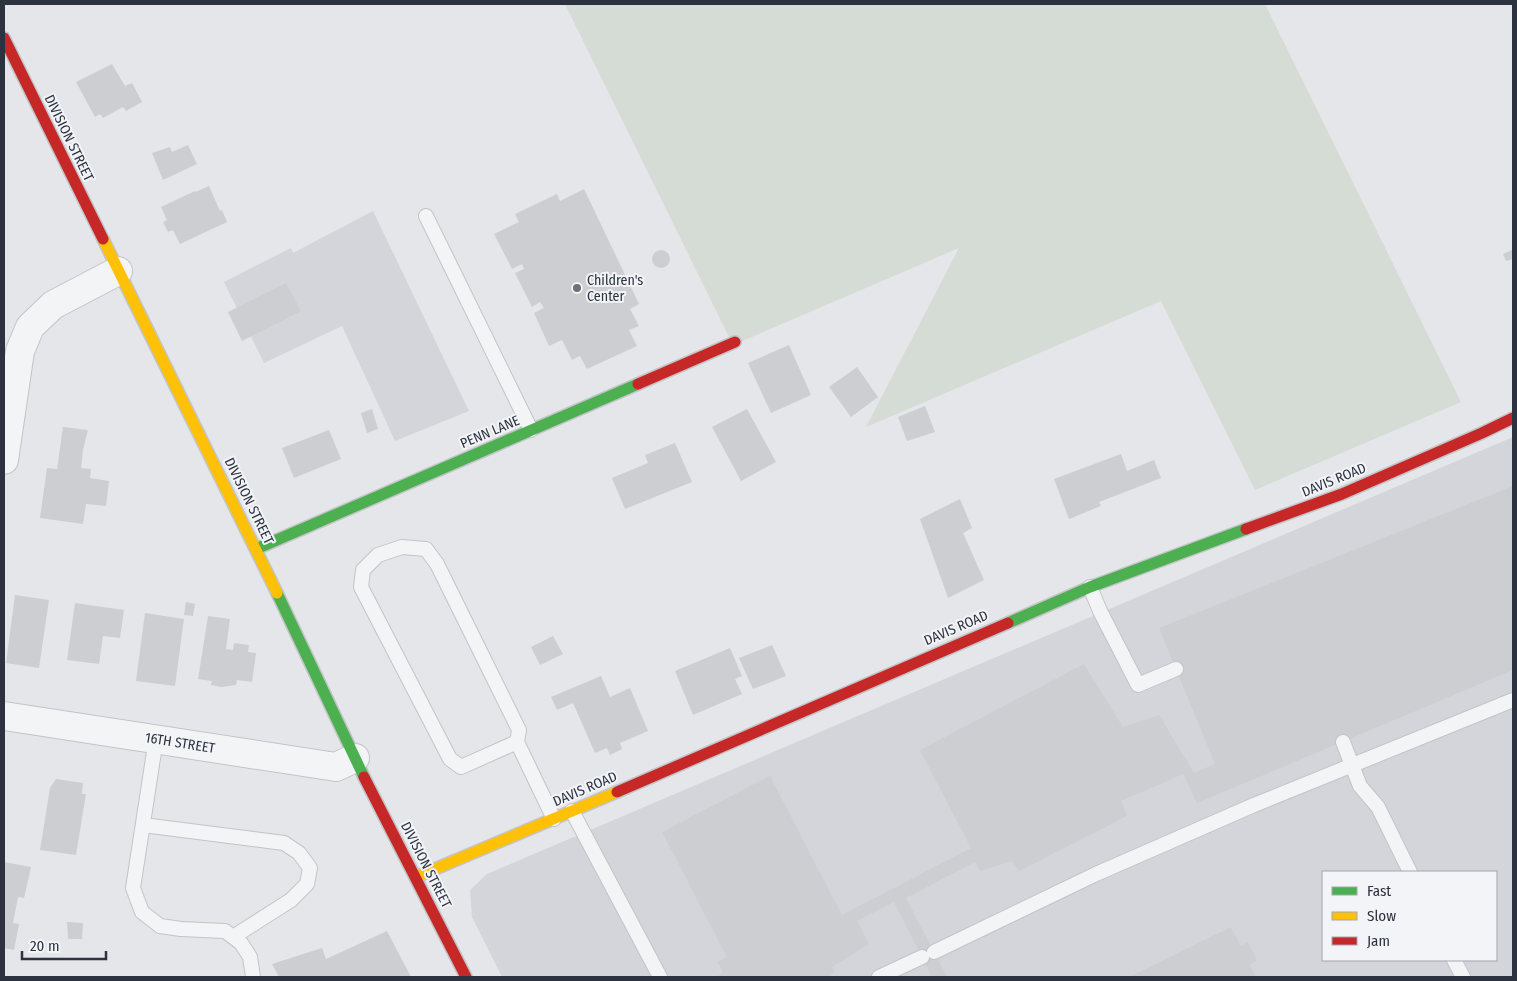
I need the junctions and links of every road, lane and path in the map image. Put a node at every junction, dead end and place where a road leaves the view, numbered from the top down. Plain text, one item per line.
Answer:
1 (4, 38) edge
2 (426, 216) dead end
3 (118, 271) junction
4 (735, 342) dead end
5 (1513, 418) edge
6 (531, 430) junction
7 (4, 460) edge
8 (256, 549) junction
9 (1090, 587) junction
10 (1176, 669) dead end
11 (1513, 700) edge
12 (4, 716) edge
13 (156, 740) junction
14 (517, 742) junction
15 (1343, 742) dead end
16 (355, 758) junction
17 (1352, 765) junction
18 (572, 811) junction
19 (554, 819) junction
20 (143, 826) junction
21 (1410, 871) edge
22 (416, 877) junction
23 (233, 937) junction
24 (1454, 961) edge
25 (253, 977) edge
26 (466, 977) edge
27 (660, 977) edge
28 (880, 977) edge
29 (1462, 977) edge

1 - 3 street, DIVISION STREET
2 - 6 lane
3 - 7 street
3 - 8 street, DIVISION STREET
4 - 6 street, PENN LANE
5 - 9 street, DAVIS ROAD
6 - 8 street, PENN LANE
8 - 16 street, DIVISION STREET
9 - 10 lane
9 - 18 street, DAVIS ROAD
11 - 17 lane
12 - 13 street, 16TH STREET
13 - 16 street, 16TH STREET
13 - 20 lane
14 - 14 lane
14 - 19 lane
15 - 17 lane
16 - 22 street, DIVISION STREET
17 - 21 lane
17 - 28 lane
18 - 19 street, DAVIS ROAD
18 - 27 lane
19 - 22 street, DAVIS ROAD
20 - 23 lane
20 - 23 lane
22 - 26 street, DIVISION STREET
23 - 25 lane
24 - 29 lane

